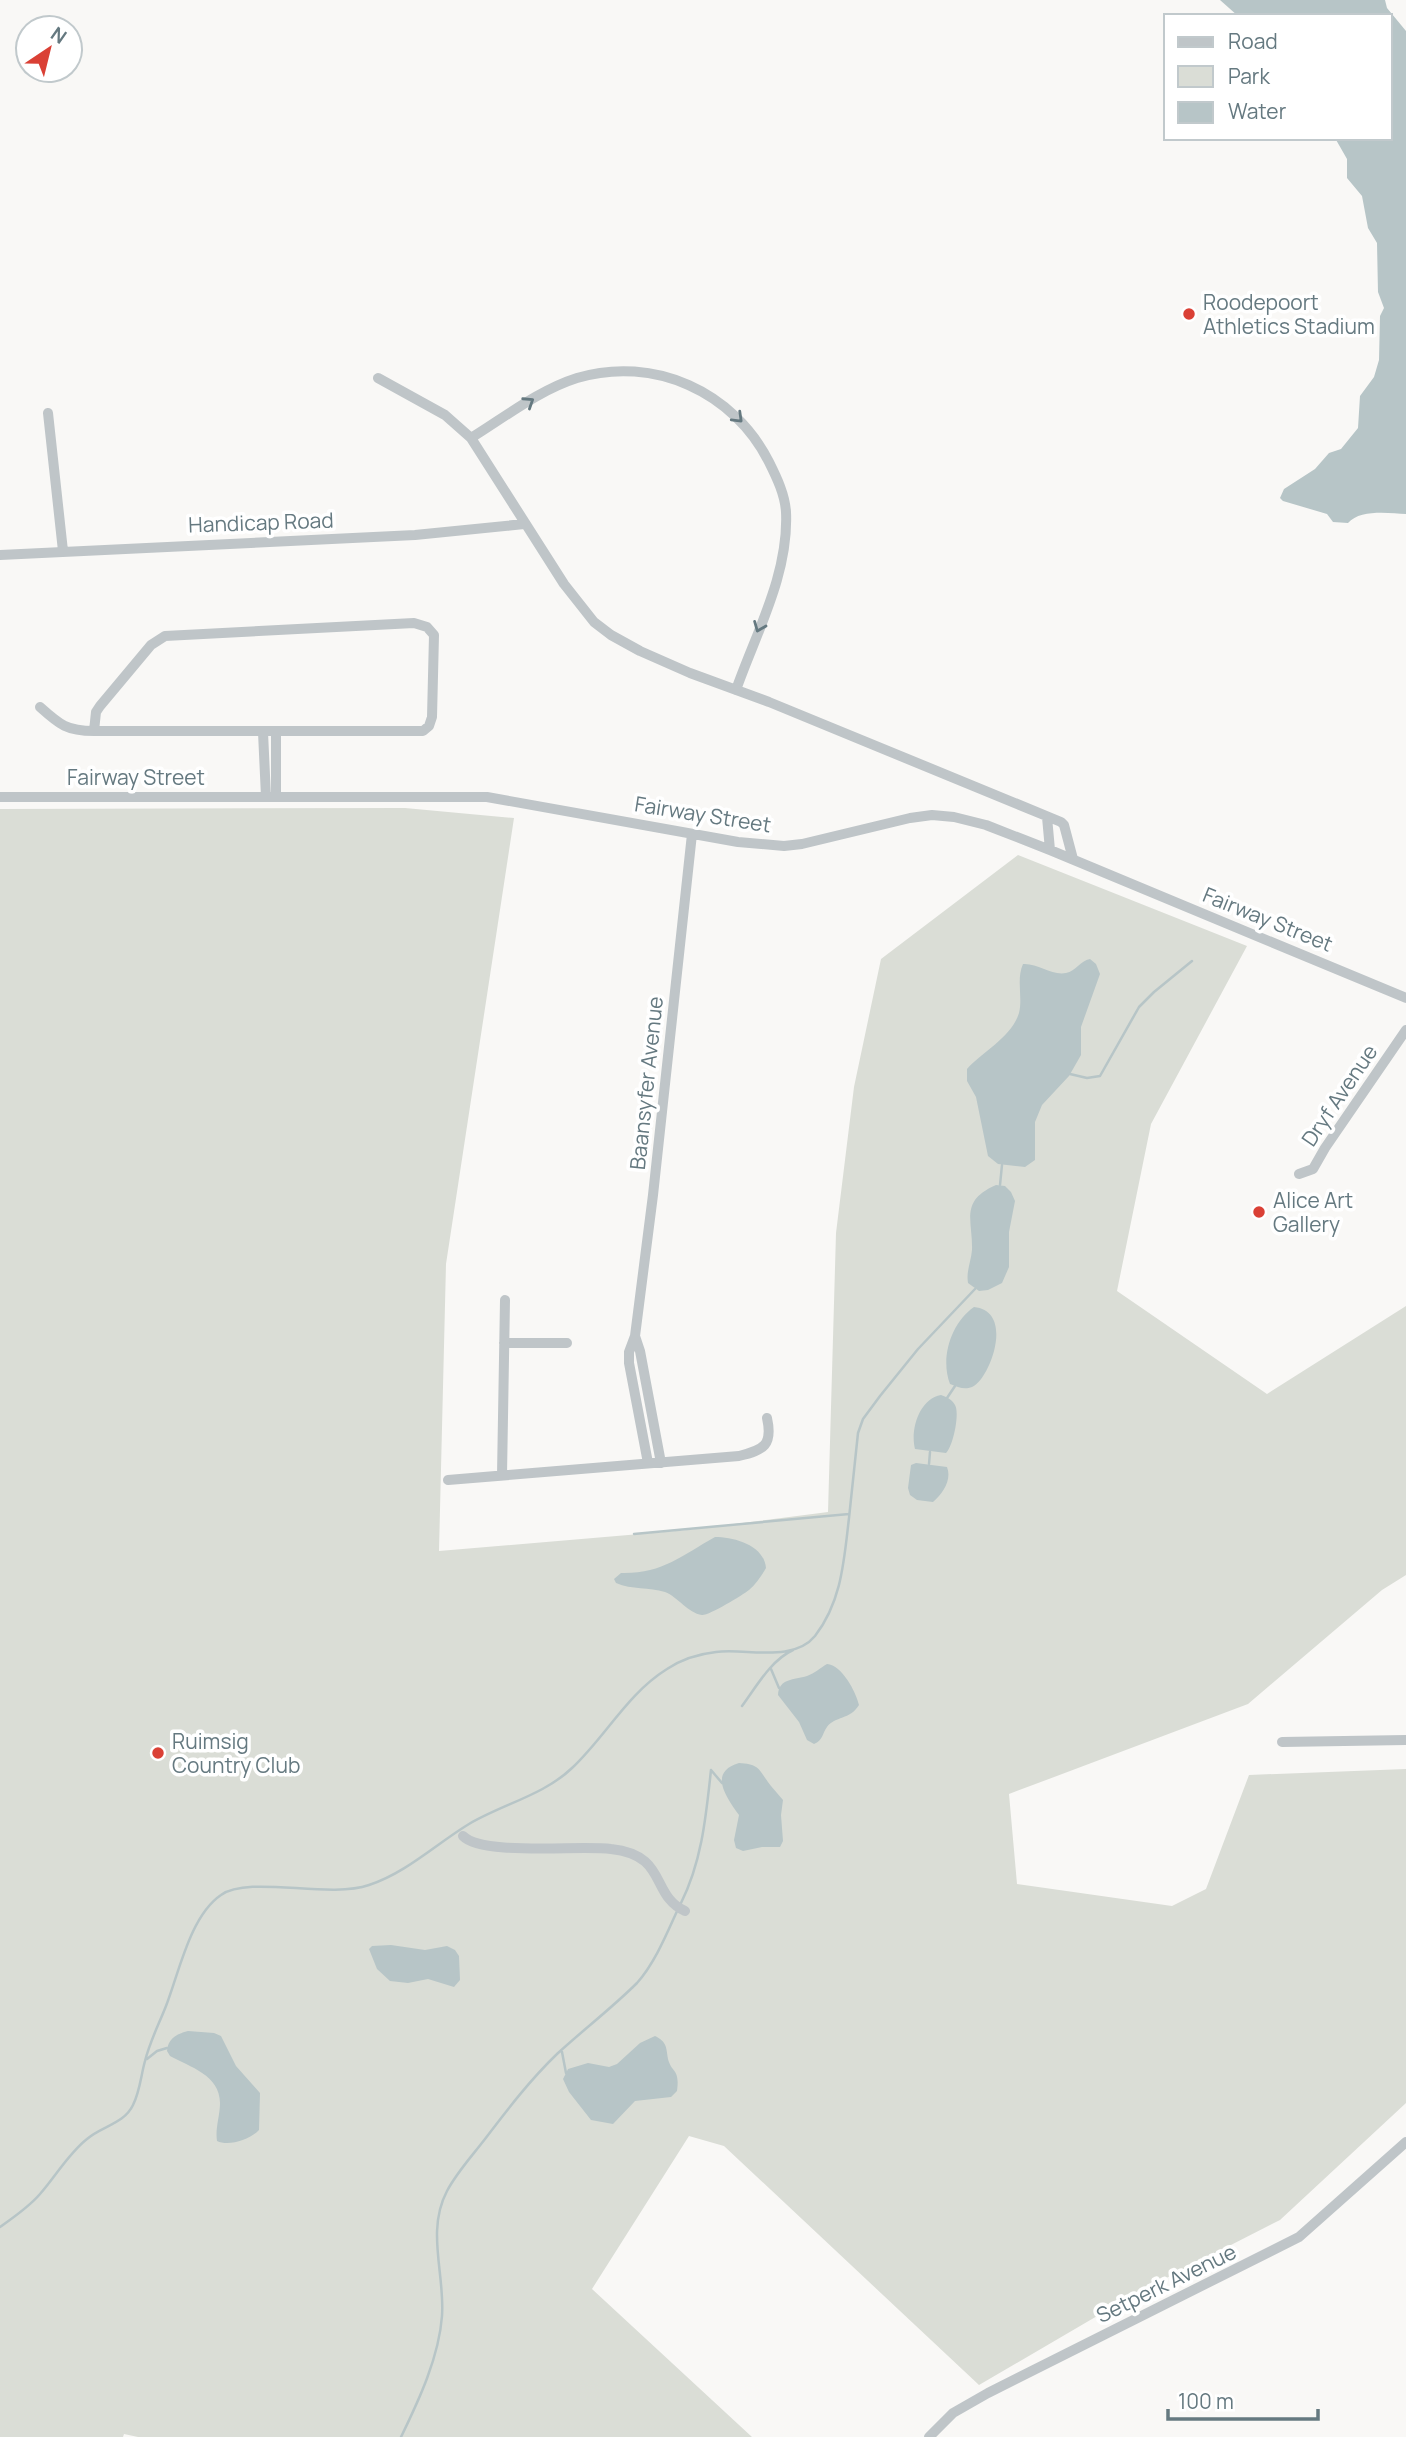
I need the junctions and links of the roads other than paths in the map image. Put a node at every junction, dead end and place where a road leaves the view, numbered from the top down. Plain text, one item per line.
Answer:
1 (378, 378) dead end
2 (48, 413) dead end
3 (471, 438) junction
4 (524, 524) junction
5 (63, 551) junction
6 (0, 555) edge
7 (736, 690) junction
8 (40, 707) dead end
9 (94, 731) junction
10 (263, 732) junction
11 (276, 732) junction
12 (0, 797) edge
13 (271, 797) junction
14 (1047, 817) junction
15 (692, 834) junction
16 (1050, 850) junction
17 (1073, 859) junction
18 (1406, 998) edge
19 (1406, 1030) edge
20 (1300, 1174) dead end
21 (505, 1300) dead end
22 (635, 1336) junction
23 (504, 1343) junction
24 (567, 1343) dead end
25 (647, 1396) junction
26 (635, 1398) junction
27 (767, 1418) dead end
28 (648, 1463) junction
29 (661, 1463) junction
30 (502, 1475) junction
31 (448, 1480) dead end
32 (1406, 1740) edge
33 (1282, 1742) dead end
34 (463, 1836) dead end
35 (685, 1911) dead end
36 (1406, 2143) edge
37 (929, 2437) edge

1 - 3 street
2 - 5 street
3 - 4 street
3 -> 7 street
4 - 5 street, Handicap Road
4 - 7 street
5 - 6 street, Handicap Road
7 - 14 street
8 - 9 street
9 - 10 street
9 - 11 street
10 - 11 street
10 - 13 street
11 - 13 street
12 - 13 street, Fairway Street
13 - 15 street, Fairway Street
14 - 16 street
14 - 17 street
15 - 16 street, Fairway Street
15 - 22 street, Baansyfer Avenue
16 - 17 street, Fairway Street
17 - 18 street, Fairway Street
19 - 20 street, Dryf Avenue
21 - 23 street
22 - 25 street, Baansyfer Avenue
22 - 26 street, Baansyfer Avenue
23 - 24 street
23 - 30 street
25 - 26 street
25 - 29 street, Baansyfer Avenue
26 - 28 street, Baansyfer Avenue
27 - 29 street
28 - 29 street
28 - 30 street
30 - 31 street
32 - 33 street
34 - 35 street
36 - 37 street, Setperk Avenue

